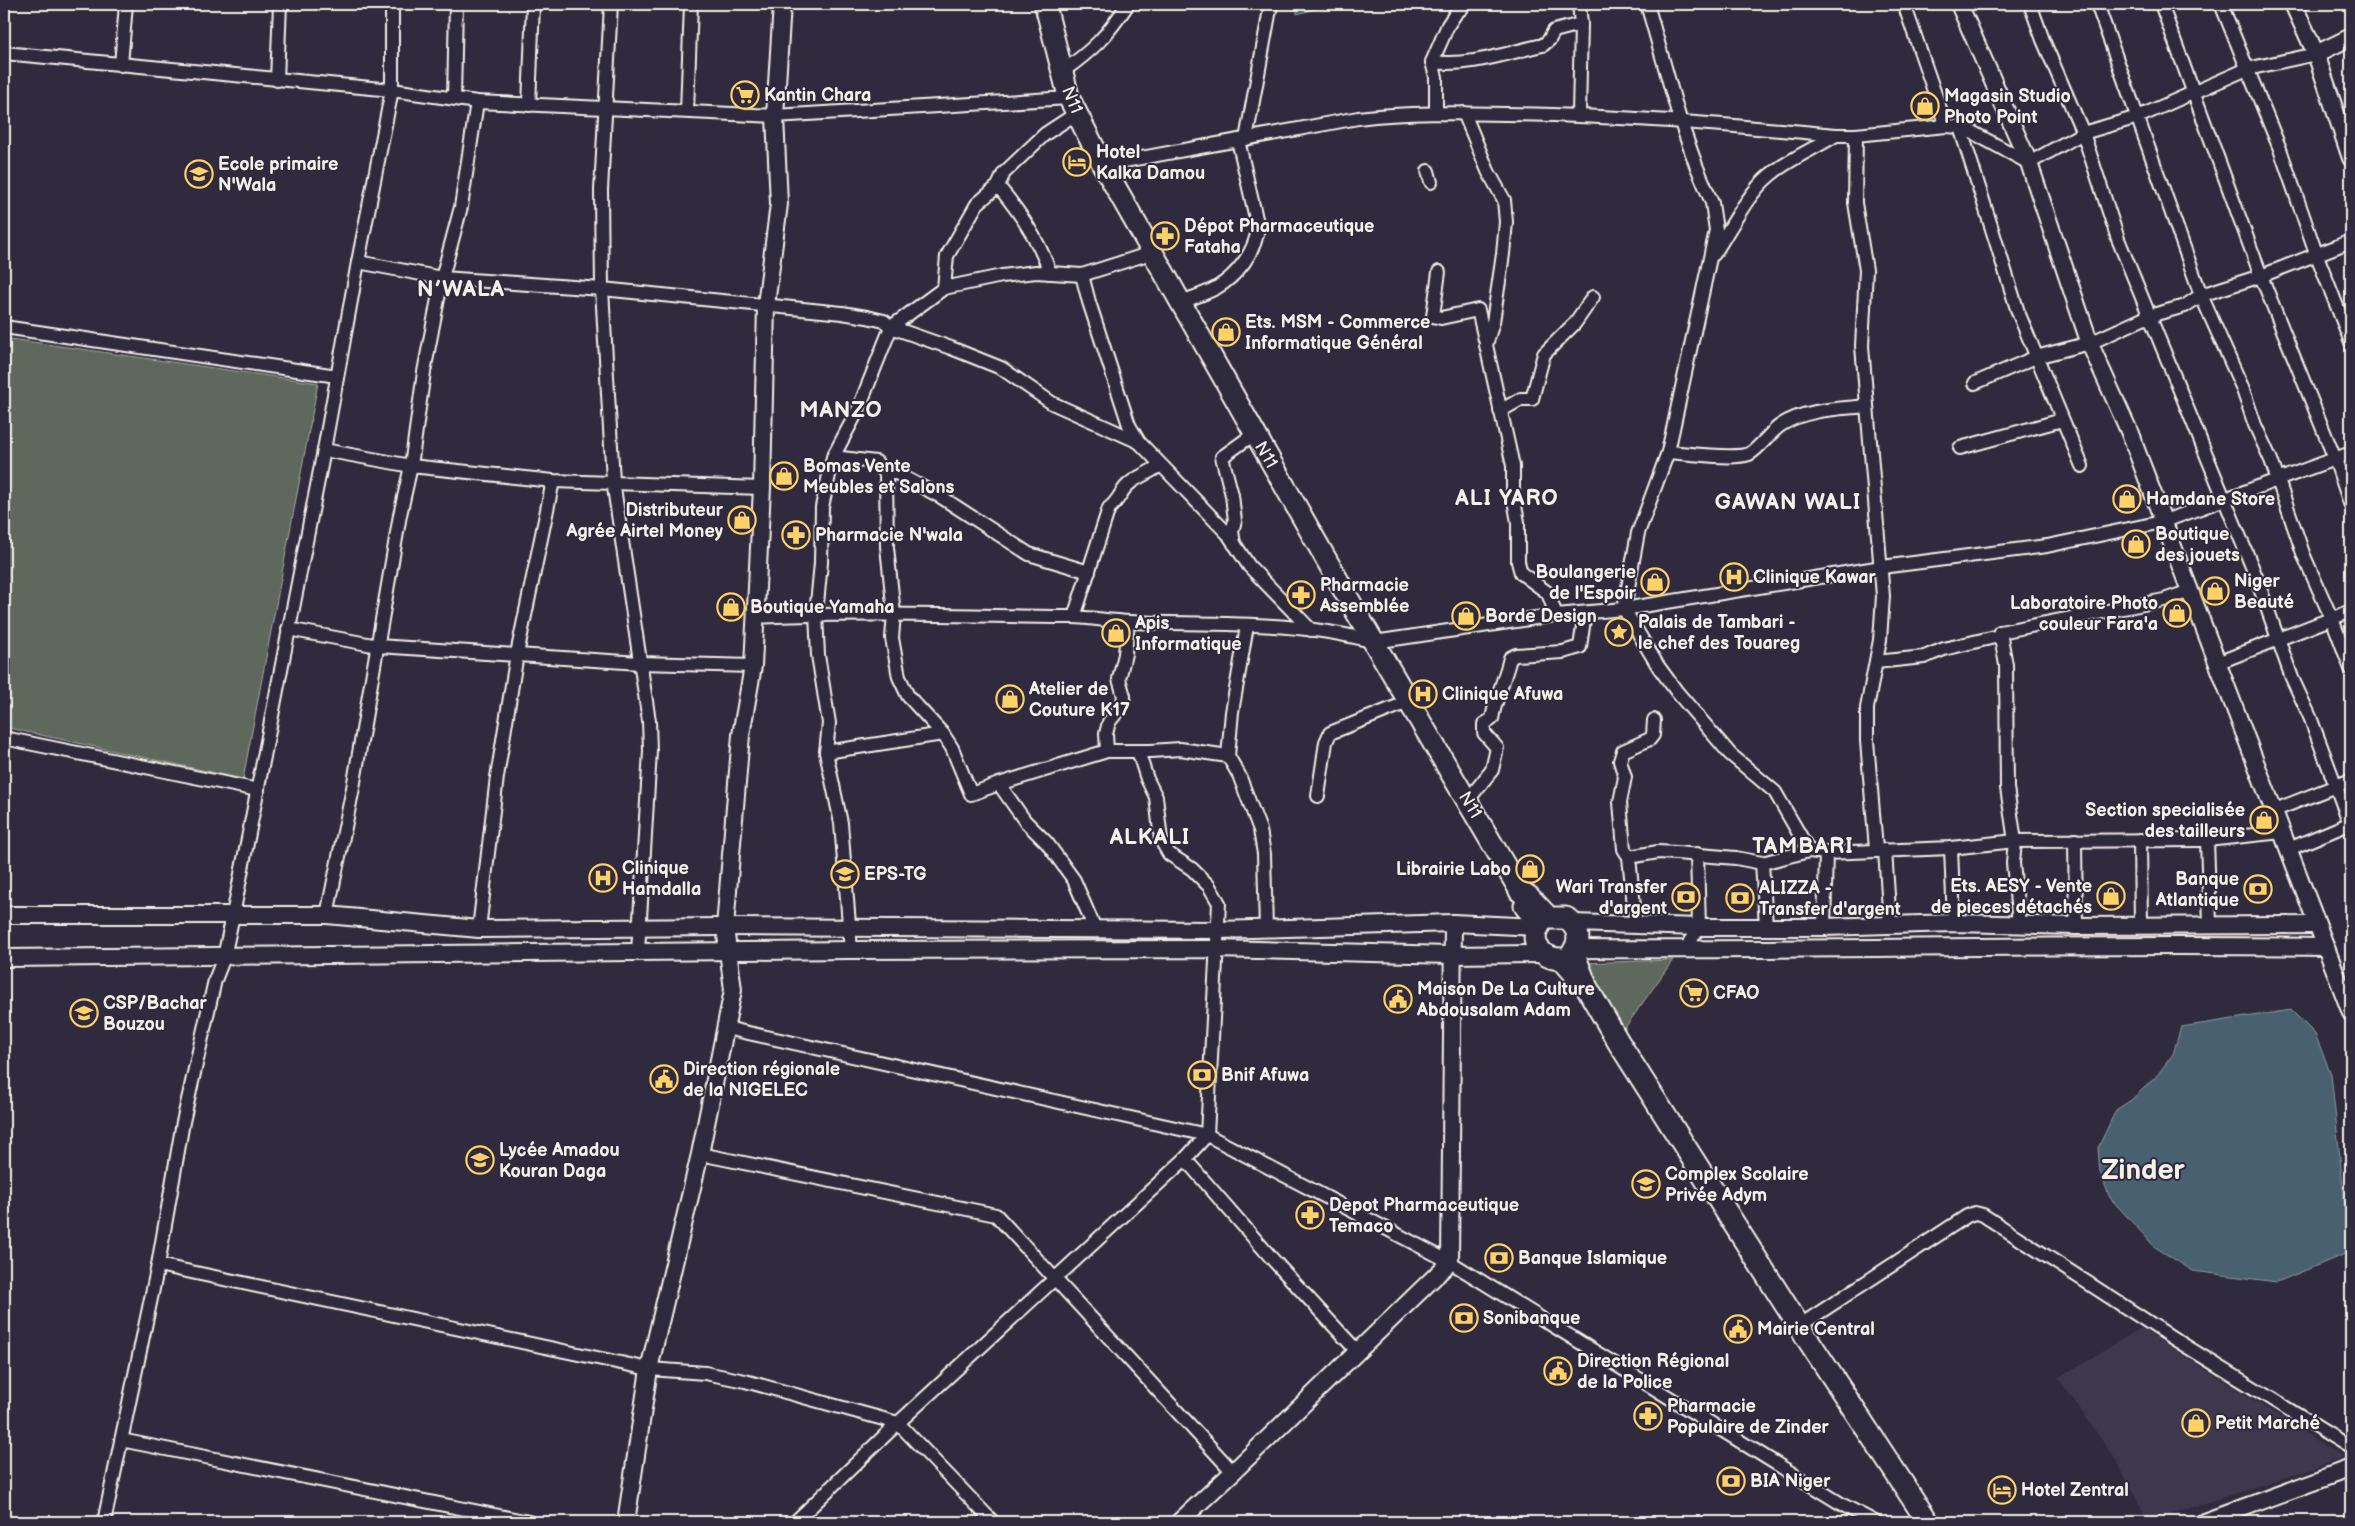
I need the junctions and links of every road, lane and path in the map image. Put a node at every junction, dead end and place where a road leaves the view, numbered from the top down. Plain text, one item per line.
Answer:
1 (126, 4) edge
2 (280, 4) edge
3 (392, 4) edge
4 (456, 4) edge
5 (533, 4) edge
6 (612, 4) edge
7 (691, 4) edge
8 (782, 4) edge
9 (1045, 4) edge
10 (1128, 4) edge
11 (1271, 4) edge
12 (1464, 4) edge
13 (1579, 4) edge
14 (1647, 4) edge
15 (1904, 4) edge
16 (1959, 4) edge
17 (2030, 4) edge
18 (2097, 4) edge
19 (2161, 4) edge
20 (2220, 4) edge
21 (2293, 4) edge
22 (1581, 24) junction
23 (2351, 37) edge
24 (4, 53) edge
25 (2316, 54) junction
26 (1432, 62) junction
27 (121, 65) junction
28 (2247, 69) junction
29 (1062, 72) junction
30 (277, 80) junction
31 (392, 90) junction
32 (2193, 94) junction
33 (454, 98) junction
34 (478, 102) junction
35 (529, 105) junction
36 (1073, 106) junction
37 (607, 107) junction
38 (687, 111) junction
39 (1436, 113) junction
40 (1464, 113) junction
41 (1579, 114) junction
42 (775, 116) junction
43 (2138, 117) junction
44 (1680, 120) junction
45 (1946, 126) junction
46 (1960, 127) junction
47 (2083, 133) junction
48 (1836, 135) junction
49 (1856, 136) junction
50 (1242, 139) junction
51 (2351, 158) edge
52 (2029, 163) junction
53 (1103, 165) junction
54 (998, 186) junction
55 (2351, 241) edge
56 (1151, 253) junction
57 (2316, 253) junction
58 (1711, 259) junction
59 (358, 262) junction
60 (1439, 272) dead end
61 (1050, 273) junction
62 (1082, 275) junction
63 (2261, 276) junction
64 (442, 278) junction
65 (944, 288) junction
66 (602, 289) junction
67 (2201, 295) junction
68 (1593, 297) dead end
69 (1179, 303) junction
70 (766, 305) junction
71 (2149, 316) junction
72 (4, 327) edge
73 (891, 327) junction
74 (2351, 342) edge
75 (2090, 343) junction
76 (1486, 345) junction
77 (2036, 357) junction
78 (337, 376) junction
79 (1975, 383) dead end
80 (1867, 406) junction
81 (1500, 411) junction
82 (2062, 420) junction
83 (1254, 434) junction
84 (1139, 442) junction
85 (1960, 448) dead end
86 (324, 450) junction
87 (1668, 452) junction
88 (2351, 453) edge
89 (833, 457) junction
90 (2335, 459) junction
91 (1160, 465) junction
92 (411, 466) junction
93 (2082, 466) dead end
94 (886, 473) junction
95 (2278, 480) junction
96 (553, 481) junction
97 (613, 481) junction
98 (762, 488) junction
99 (2225, 500) junction
100 (2351, 506) edge
101 (2162, 522) junction
102 (1234, 544) junction
103 (1882, 567) junction
104 (1088, 572) junction
105 (2190, 591) junction
106 (1624, 609) junction
107 (2351, 611) edge
108 (1585, 613) junction
109 (816, 614) junction
110 (894, 614) junction
111 (1556, 615) junction
112 (755, 617) junction
113 (1074, 617) junction
114 (2331, 619) junction
115 (1128, 622) junction
116 (1247, 626) junction
117 (288, 629) junction
118 (1311, 630) junction
119 (2000, 632) junction
120 (2277, 639) junction
121 (1374, 642) junction
122 (378, 646) junction
123 (518, 654) junction
124 (1876, 662) junction
125 (2217, 663) junction
126 (640, 664) junction
127 (753, 666) junction
128 (2351, 669) edge
129 (1408, 702) junction
130 (1654, 720) dead end
131 (943, 734) junction
132 (4, 738) edge
133 (1107, 750) junction
134 (1138, 751) junction
135 (826, 752) junction
136 (1228, 756) junction
137 (2351, 780) edge
138 (999, 784) junction
139 (2336, 786) junction
140 (258, 790) junction
141 (1318, 796) dead end
142 (1468, 800) junction
143 (2275, 810) junction
144 (2351, 824) edge
145 (2282, 832) junction
146 (2075, 840) junction
147 (2140, 840) junction
148 (2207, 840) junction
149 (2015, 842) junction
150 (1951, 848) junction
151 (2289, 849) junction
152 (1881, 850) junction
153 (1809, 851) junction
154 (1826, 853) junction
155 (1697, 854) junction
156 (1629, 856) junction
157 (1762, 863) junction
158 (1520, 891) joint
159 (4, 914) edge
160 (233, 915) junction
161 (327, 915) junction
162 (1453, 923) junction
163 (1543, 923) junction
164 (1573, 923) junction
165 (1954, 923) junction
166 (1890, 924) junction
167 (2019, 924) junction
168 (2142, 924) junction
169 (2210, 924) junction
170 (2317, 925) junction
171 (725, 926) junction
172 (1636, 926) junction
173 (1766, 926) junction
174 (2076, 926) junction
175 (1699, 927) junction
176 (1824, 927) junction
177 (639, 928) junction
178 (1095, 928) junction
179 (479, 929) junction
180 (849, 929) junction
181 (1266, 929) junction
182 (1218, 930) junction
183 (2325, 947) junction
184 (851, 950) junction
185 (1216, 950) junction
186 (1684, 950) junction
187 (638, 952) junction
188 (727, 952) junction
189 (1563, 953) junction
190 (1451, 954) junction
191 (224, 956) junction
192 (4, 958) edge
193 (2351, 1013) edge
194 (726, 1028) junction
195 (1208, 1135) junction
196 (700, 1154) junction
197 (1185, 1159) junction
198 (1450, 1262) junction
199 (158, 1265) junction
200 (1056, 1279) junction
201 (1799, 1326) junction
202 (1357, 1350) junction
203 (649, 1369) junction
204 (898, 1423) junction
205 (121, 1440) junction
206 (2351, 1448) edge
207 (2351, 1468) edge
208 (1233, 1472) junction
209 (104, 1522) edge
210 (528, 1522) edge
211 (626, 1522) edge
212 (795, 1522) edge
213 (993, 1522) edge
214 (1179, 1522) edge
215 (1876, 1522) edge
216 (1928, 1522) edge
217 (2204, 1522) edge

1 - 27 street
2 - 30 street
3 - 31 street
4 - 33 street
5 - 35 street
6 - 37 street
7 - 38 street
8 - 42 street
9 - 29 main road, N11
10 - 29 street
11 - 50 street
12 - 26 street
13 - 22 street
14 - 44 street
15 - 45 street
16 - 52 street
17 - 47 street
18 - 43 street
19 - 32 street
20 - 28 street
21 - 25 street
22 - 26 street
22 - 41 street
23 - 25 street
24 - 27 street
25 - 28 street
25 - 51 street
26 - 39 street
27 - 30 street
28 - 32 street
28 - 57 street
29 - 36 main road, N11
30 - 31 street
31 - 33 street
31 - 59 street
32 - 43 street
32 - 63 street
33 - 34 street
34 - 35 street
34 - 64 street
35 - 37 street
36 - 42 street
36 - 53 main road, N11
36 - 54 street
37 - 38 street
37 - 66 street
38 - 42 street
39 - 40 street
39 - 50 street
40 - 41 street
40 - 76 street
41 - 44 street
42 - 70 street
43 - 47 street
43 - 67 street
44 - 48 street
44 - 58 street
45 - 46 street
45 - 49 street
46 - 52 street
46 - 77 street
47 - 52 street
47 - 71 street
48 - 49 street
48 - 58 street
49 - 80 street
50 - 53 street
50 - 69 street
52 - 75 street
53 - 56 main road, N11
54 - 61 street
54 - 65 street
55 - 57 street
56 - 62 street
56 - 69 main road, N11
57 - 63 street
57 - 74 street
58 - 87 street
59 - 64 street
59 - 78 street
60 - 76 street
61 - 62 street
61 - 65 street
62 - 84 street
63 - 67 street
63 - 90 street
64 - 66 street
64 - 92 street
65 - 73 street
66 - 70 street
66 - 97 street
67 - 71 street
67 - 95 street
68 - 81 street
69 - 83 main road, N11
70 - 73 street
70 - 98 street
71 - 75 street
71 - 99 street
72 - 78 street
73 - 84 street
73 - 89 street
75 - 77 street
75 - 101 street
76 - 81 street
77 - 79 street
77 - 82 street
78 - 86 street
80 - 87 street
80 - 103 street
81 - 111 street
82 - 85 street
82 - 93 street
83 - 102 street
83 - 121 main road, N11
84 - 91 street
86 - 92 street
86 - 117 street
87 - 106 street
88 - 90 street
89 - 94 street
89 - 109 street
90 - 95 street
90 - 100 street
91 - 102 street
91 - 104 street
92 - 96 street
92 - 122 street
94 - 104 street
94 - 110 street
95 - 99 street
95 - 114 street
96 - 97 street
96 - 123 street
97 - 98 street
97 - 126 street
98 - 112 street
99 - 101 street
99 - 120 street
101 - 103 street
101 - 105 street
102 - 118 street
103 - 106 street
103 - 124 street
104 - 113 street
105 - 119 street
105 - 125 street
106 - 108 street
106 - 153 street
107 - 114 street
108 - 111 street
108 - 142 street
109 - 110 street
109 - 112 street
109 - 135 street
110 - 113 street
110 - 131 street
111 - 121 street
112 - 127 street
113 - 115 street
114 - 120 street
114 - 128 street
115 - 116 street
115 - 133 street
116 - 118 street
116 - 136 street
117 - 122 street
117 - 140 street
118 - 121 street
119 - 124 street
119 - 149 street
120 - 125 street
120 - 139 street
121 - 129 main road, N11
122 - 123 street
122 - 161 street
123 - 126 street
123 - 179 street
124 - 152 street
125 - 143 street
126 - 127 street
126 - 177 street
127 - 171 street
129 - 141 street
129 - 142 main road, N11
130 - 156 street
131 - 135 street
131 - 138 street
132 - 140 street
133 - 134 street
133 - 138 street
134 - 136 street
134 - 182 street
135 - 180 street
136 - 181 street
137 - 139 street
138 - 178 street
139 - 143 street
139 - 144 street
140 - 160 street
142 - 158 main road, N11
143 - 145 street
144 - 151 street
145 - 148 street
145 - 151 street
146 - 147 street
146 - 149 street
146 - 174 street
147 - 148 street
147 - 168 street
148 - 169 street
149 - 150 street
149 - 167 street
150 - 152 street
150 - 165 street
151 - 170 street
152 - 154 street
152 - 166 street
153 - 154 street
153 - 157 street
154 - 176 street
155 - 156 street
155 - 157 street
155 - 175 street
156 - 172 street
157 - 173 street
158 - 163 highway
159 - 160 street
160 - 161 street
160 - 191 street
161 - 179 street
162 - 163 street
162 - 181 street
162 - 190 street
163 - 164 highway
163 - 189 highway
164 - 172 street
164 - 189 highway
165 - 166 street
165 - 167 street
166 - 176 street
167 - 174 street
168 - 169 street
168 - 174 street
169 - 170 street
170 - 183 street
171 - 177 street
171 - 180 street
171 - 188 street
172 - 175 street
173 - 175 street
173 - 176 street
175 - 186 street
177 - 179 street
177 - 187 street
178 - 180 street
178 - 182 street
180 - 184 street
181 - 182 street
182 - 185 street
183 - 186 street
183 - 193 street
184 - 185 street
184 - 188 street
185 - 190 street
185 - 195 street
186 - 189 street
187 - 188 street
187 - 191 street
188 - 194 street
189 - 190 street
189 - 201 highway
190 - 198 street
191 - 192 street
191 - 199 street
194 - 195 street
194 - 196 street
195 - 197 street
195 - 198 street
196 - 200 street
196 - 203 street
197 - 200 street
197 - 202 street
198 - 202 street
198 - 215 street
199 - 203 street
199 - 205 street
200 - 204 street
200 - 208 street
201 - 206 street
201 - 216 highway
202 - 208 street
203 - 204 street
203 - 211 street
204 - 212 street
204 - 213 street
205 - 209 street
205 - 210 street
207 - 217 street
208 - 214 street

